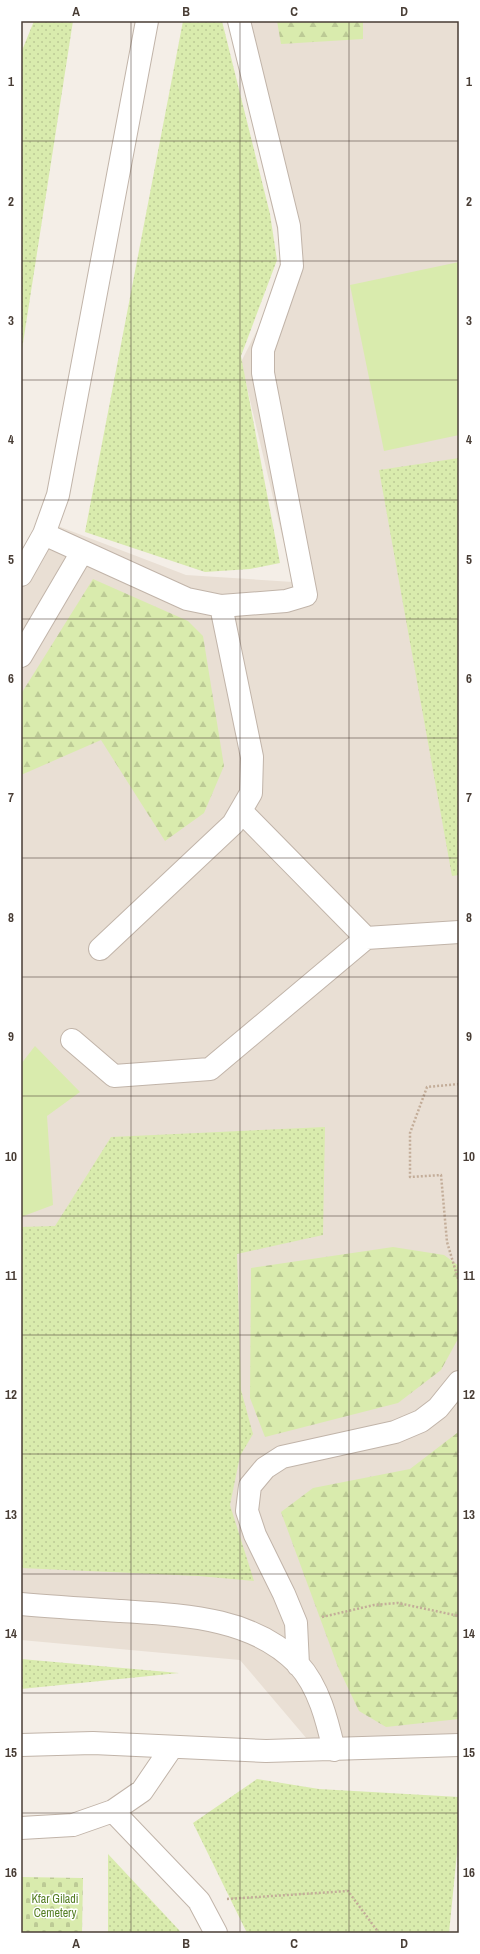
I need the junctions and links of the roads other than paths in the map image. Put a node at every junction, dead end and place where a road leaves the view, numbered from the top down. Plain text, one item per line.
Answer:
1 (148, 21) edge
2 (239, 21) edge
3 (44, 534) junction
4 (82, 552) junction
5 (21, 575) edge
6 (221, 606) junction
7 (21, 656) edge
8 (241, 811) junction
9 (459, 932) edge
10 (366, 938) junction
11 (100, 949) dead end
12 (72, 1040) dead end
13 (459, 1382) edge
14 (21, 1604) edge
15 (298, 1665) junction
16 (21, 1745) edge
17 (459, 1745) edge
18 (172, 1747) junction
19 (334, 1750) junction
20 (113, 1812) junction
21 (21, 1828) edge
22 (216, 1933) edge

1 - 3 street
2 - 6 street
3 - 4 street
3 - 5 street
4 - 6 street
4 - 7 street
6 - 8 street
8 - 10 street
8 - 11 street
9 - 10 street
10 - 12 street
13 - 15 street
14 - 15 street
15 - 19 street
16 - 18 street
17 - 19 street
18 - 19 street
18 - 20 street
20 - 21 street
20 - 22 street

